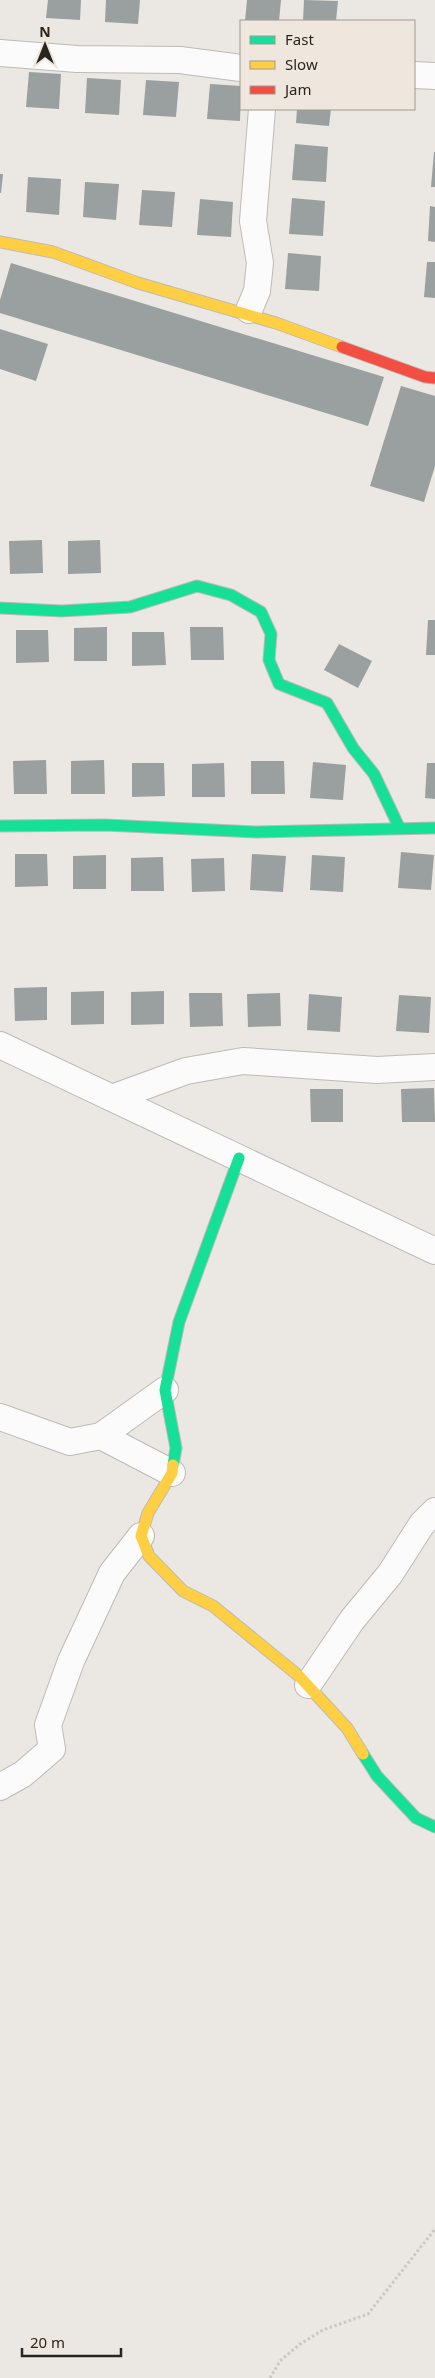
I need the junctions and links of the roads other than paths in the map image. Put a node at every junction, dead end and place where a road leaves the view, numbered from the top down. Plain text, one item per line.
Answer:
1 (0, 53) edge
2 (240, 68) edge
3 (415, 75) edge
4 (435, 76) edge
5 (262, 110) edge
6 (0, 242) edge
7 (249, 310) dead end
8 (435, 378) edge
9 (0, 608) edge
10 (0, 826) edge
11 (399, 827) junction
12 (435, 828) edge
13 (0, 1044) edge
14 (435, 1067) edge
15 (112, 1098) junction
16 (239, 1158) junction
17 (435, 1252) edge
18 (165, 1390) junction
19 (0, 1417) edge
20 (102, 1436) junction
21 (172, 1473) junction
22 (435, 1511) edge
23 (141, 1536) junction
24 (308, 1685) junction
25 (0, 1787) edge
26 (435, 1826) edge

1 - 2 street
3 - 4 street
5 - 7 street
6 - 8 street
9 - 11 street
10 - 11 street
11 - 12 street
13 - 15 street
14 - 15 street
15 - 16 street
16 - 17 street
16 - 18 street
18 - 20 street
18 - 21 street
19 - 20 street
20 - 21 street
21 - 23 street
22 - 24 street
23 - 24 street
23 - 25 street
24 - 26 street

